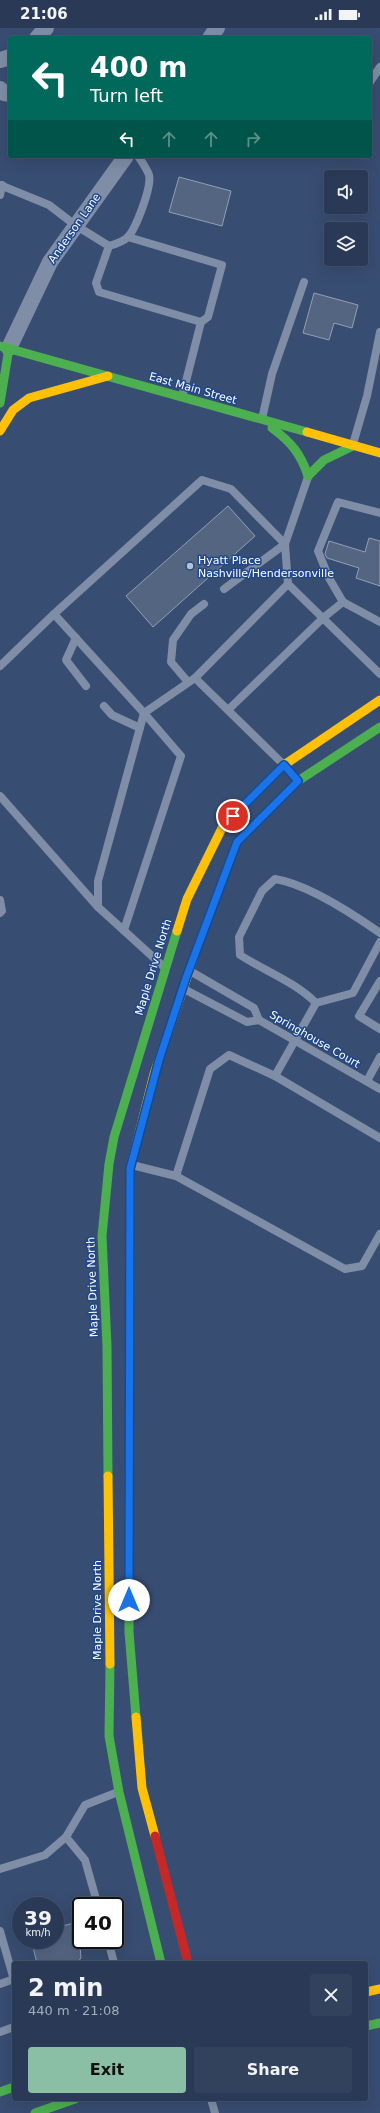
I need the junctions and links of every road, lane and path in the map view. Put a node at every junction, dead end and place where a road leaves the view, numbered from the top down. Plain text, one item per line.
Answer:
1 (46, 28) edge
2 (39, 36) edge
3 (380, 67) edge
4 (372, 79) edge
5 (125, 158) edge
6 (139, 158) edge
7 (1, 185) edge
8 (0, 195) edge
9 (75, 225) junction
10 (128, 237) junction
11 (109, 246) junction
12 (304, 282) dead end
13 (201, 322) junction
14 (380, 332) edge
15 (4, 347) edge
16 (0, 362) edge
17 (376, 371) edge
18 (108, 376) junction
19 (182, 398) junction
20 (0, 403) edge
21 (262, 420) junction
22 (0, 431) edge
23 (353, 446) junction
24 (380, 453) edge
25 (308, 476) junction
26 (380, 513) edge
27 (284, 544) junction
28 (288, 584) junction
29 (224, 589) dead end
30 (343, 602) junction
31 (204, 604) dead end
32 (54, 614) junction
33 (323, 618) junction
34 (380, 622) edge
35 (76, 638) junction
36 (0, 666) edge
37 (380, 674) edge
38 (192, 680) junction
39 (86, 686) dead end
40 (380, 700) edge
41 (104, 706) dead end
42 (228, 710) junction
43 (144, 713) junction
44 (380, 727) edge
45 (140, 728) junction
46 (291, 773) junction
47 (0, 796) edge
48 (0, 900) edge
49 (98, 907) junction
50 (0, 913) edge
51 (124, 930) junction
52 (380, 933) edge
53 (380, 942) edge
54 (178, 973) junction
55 (380, 981) edge
56 (183, 988) junction
57 (316, 1003) junction
58 (259, 1020) junction
59 (380, 1029) edge
60 (295, 1041) junction
61 (380, 1057) edge
62 (275, 1076) junction
63 (366, 1081) junction
64 (380, 1089) edge
65 (380, 1138) edge
66 (122, 1166) junction
67 (176, 1176) junction
68 (380, 1234) edge
69 (117, 1346) junction
70 (110, 1631) junction
71 (129, 1632) junction
72 (131, 1790) junction
73 (66, 1837) junction
74 (0, 1868) edge
75 (95, 1897) edge
76 (0, 1932) edge
77 (110, 1949) edge
78 (113, 1961) edge
79 (161, 1961) edge
80 (187, 1961) edge
81 (12, 1973) edge
82 (12, 1981) edge
83 (0, 1984) edge
84 (380, 1990) edge
85 (368, 1992) edge
86 (380, 2023) edge
87 (368, 2026) edge
88 (12, 2028) edge
89 (0, 2032) edge
90 (12, 2088) edge
91 (0, 2092) edge
92 (69, 2101) edge
93 (212, 2101) edge
94 (35, 2113) edge
95 (215, 2113) edge

1 - 2 street
3 - 4 lane
5 - 9 street, Anderson Lane
6 - 10 lane
7 - 8 lane
7 - 9 lane
9 - 11 lane
9 - 15 street, Anderson Lane
10 - 11 lane
10 - 13 lane
11 - 13 lane
12 - 21 lane
13 - 19 lane
14 - 17 lane
15 - 16 street
15 - 18 street, East Main Street
15 - 20 street
17 - 23 lane
18 - 19 street, East Main Street
18 - 22 street
19 - 21 street, East Main Street
21 - 23 street, East Main Street
21 - 25 street
23 - 24 street, East Main Street
23 - 25 street
25 - 27 lane
26 - 30 lane
27 - 28 lane
27 - 29 lane
27 - 32 lane
28 - 33 lane
28 - 38 lane
30 - 33 lane
30 - 34 lane
31 - 38 lane
32 - 35 lane
32 - 36 lane
33 - 37 lane
33 - 42 lane
35 - 39 lane
35 - 43 lane
38 - 42 lane
38 - 43 lane
40 - 46 street, Maple Drive North
41 - 45 lane
42 - 46 lane
43 - 45 lane
43 - 51 lane
44 - 46 street, Maple Drive North
45 - 49 lane
46 - 54 street, Maple Drive North
46 - 54 street, Maple Drive North
47 - 49 lane
48 - 50 lane
49 - 51 lane
51 - 54 lane
52 - 57 lane
53 - 57 lane
54 - 56 street, Maple Drive North
54 - 58 lane
54 - 66 street, Maple Drive North
55 - 59 lane
56 - 58 lane
56 - 66 street, Maple Drive North
57 - 60 lane
58 - 60 lane, Springhouse Court
60 - 62 lane
60 - 63 lane, Springhouse Court
61 - 63 lane
62 - 65 lane
62 - 67 lane
63 - 64 lane, Springhouse Court
66 - 67 lane
66 - 69 street, Maple Drive North
66 - 69 street, Maple Drive North
67 - 68 lane
69 - 70 street, Maple Drive North
69 - 71 street, Maple Drive North
70 - 71 street
70 - 72 street, Maple Drive North
71 - 72 street, Maple Drive North
72 - 73 lane
72 - 79 street, Maple Drive North
72 - 80 street, Maple Drive North
73 - 74 lane
73 - 75 lane
76 - 81 lane
77 - 78 lane
82 - 83 lane
84 - 85 street
86 - 87 street
88 - 89 lane
90 - 91 street
92 - 94 street
93 - 95 lane

